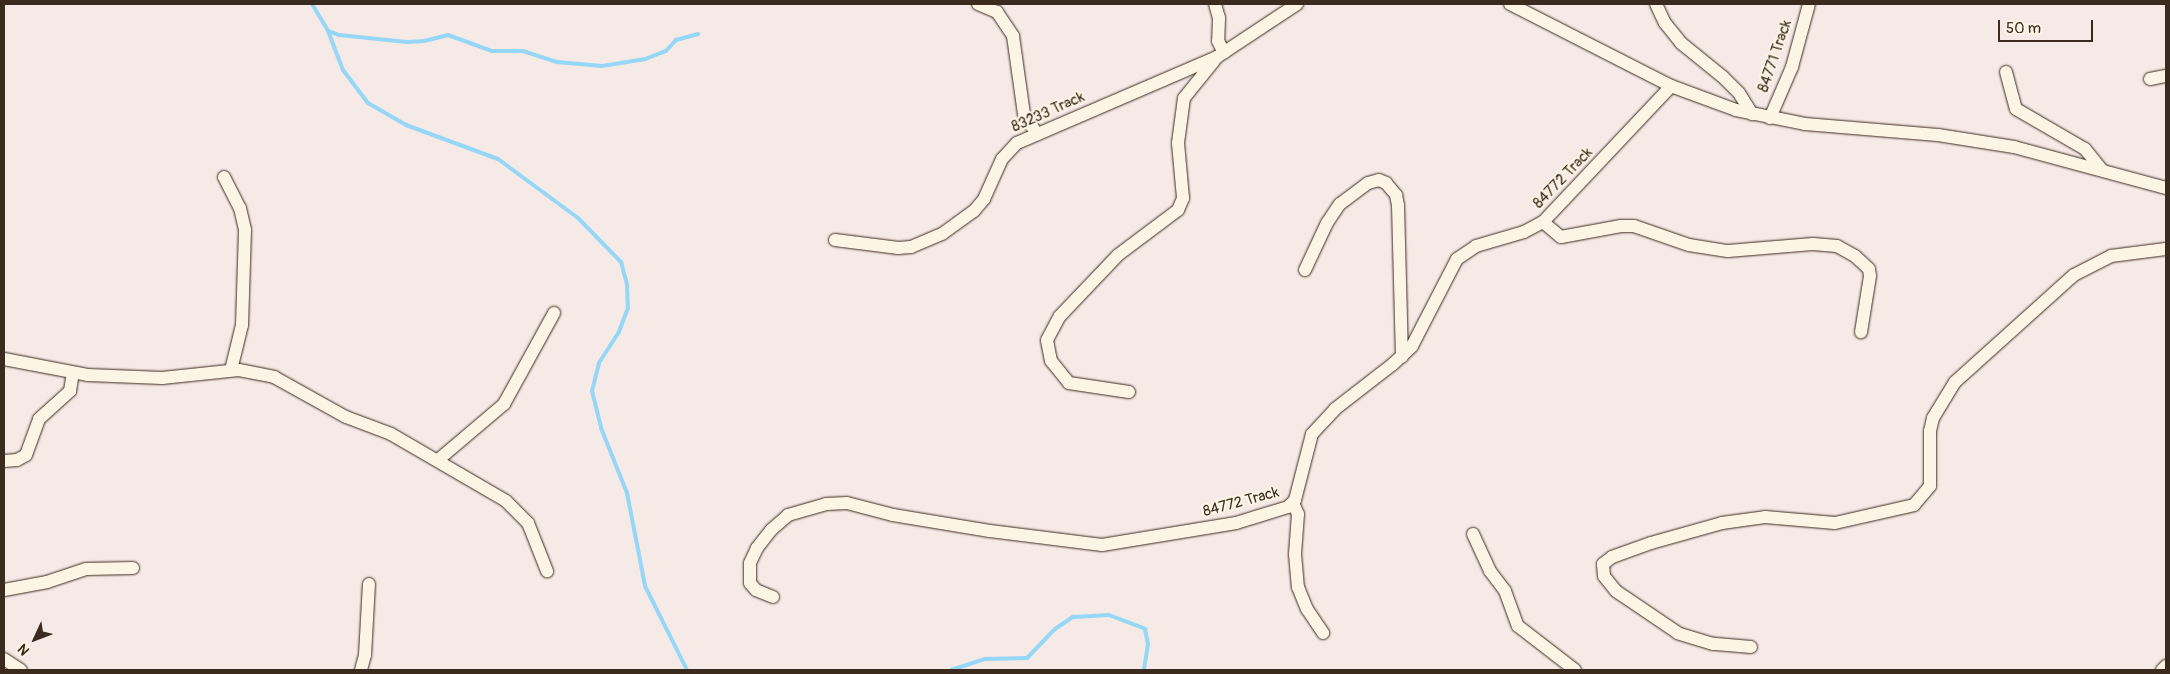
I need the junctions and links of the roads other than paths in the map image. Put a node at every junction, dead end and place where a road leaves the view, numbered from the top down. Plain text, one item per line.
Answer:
1 (978, 4) edge
2 (1215, 4) edge
3 (1296, 4) edge
4 (1510, 4) edge
5 (1656, 4) edge
6 (1809, 4) edge
7 (1220, 55) junction
8 (2006, 72) dead end
9 (2166, 76) edge
10 (2150, 79) dead end
11 (1670, 86) junction
12 (1752, 114) junction
13 (1770, 118) junction
14 (1036, 134) junction
15 (2102, 170) junction
16 (224, 177) dead end
17 (2166, 188) edge
18 (1543, 222) junction
19 (835, 240) dead end
20 (2166, 249) edge
21 (1305, 270) dead end
22 (554, 313) dead end
23 (1861, 332) dead end
24 (1402, 356) junction
25 (4, 359) edge
26 (231, 370) junction
27 (73, 374) junction
28 (1129, 392) dead end
29 (438, 460) junction
30 (4, 461) edge
31 (1293, 503) junction
32 (1473, 534) dead end
33 (133, 568) dead end
34 (548, 571) dead end
35 (369, 584) dead end
36 (4, 590) edge
37 (773, 597) dead end
38 (1322, 633) dead end
39 (1751, 647) dead end
40 (4, 659) edge
41 (2166, 666) edge
42 (21, 670) edge
43 (361, 670) edge
44 (1575, 670) edge
45 (2162, 670) edge

1 - 14 street
2 - 7 street
3 - 7 street, 83233 Track
4 - 11 street
5 - 12 street
6 - 13 street, 84771 Track
7 - 14 street, 83233 Track
7 - 28 street
8 - 15 street
9 - 10 street
11 - 12 street
11 - 18 street, 84772 Track
12 - 13 street
13 - 15 street
14 - 19 street, 83233 Track
15 - 17 street
16 - 26 street
18 - 23 street
18 - 24 street, 84772 Track
20 - 39 street
21 - 24 street
22 - 29 street
24 - 31 street, 84772 Track
25 - 27 street
26 - 27 street
26 - 29 street
27 - 30 street
29 - 34 street
31 - 37 street, 84772 Track
31 - 38 street
32 - 44 street
33 - 36 street
35 - 43 street
40 - 42 street
41 - 45 street

